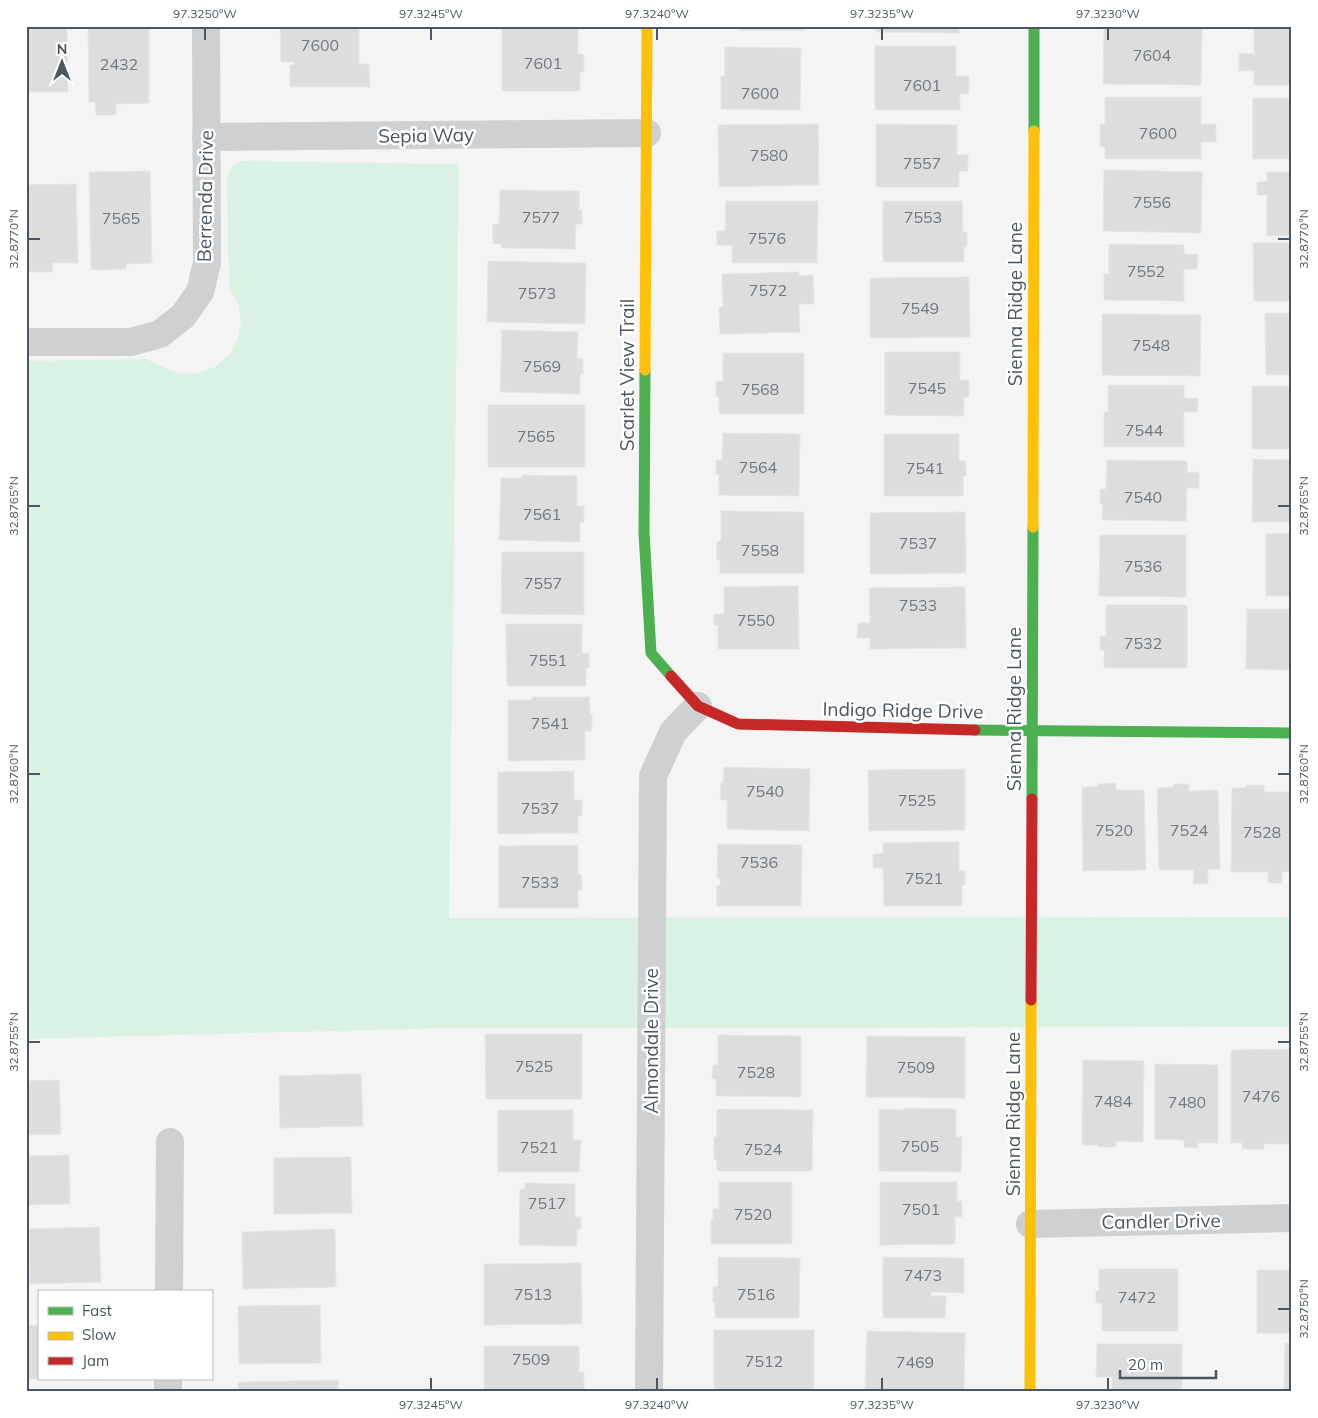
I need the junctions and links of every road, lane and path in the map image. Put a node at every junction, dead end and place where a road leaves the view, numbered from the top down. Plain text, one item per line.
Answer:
1 (206, 26) edge
2 (647, 26) edge
3 (1034, 26) edge
4 (647, 133) junction
5 (206, 137) junction
6 (26, 342) edge
7 (698, 706) junction
8 (1031, 731) junction
9 (1292, 733) edge
10 (170, 1142) dead end
11 (1292, 1218) edge
12 (1030, 1224) junction
13 (169, 1290) edge
14 (649, 1392) edge
15 (1030, 1392) edge

1 - 5 street, Berrenda Drive
2 - 4 street, Scarlet View Trail
3 - 8 street, Sienna Ridge Lane
4 - 5 street, Sepia Way
4 - 7 street, Scarlet View Trail
5 - 6 street, Berrenda Drive
7 - 8 street, Indigo Ridge Drive
7 - 14 street, Almondale Drive
8 - 9 street, Indigo Ridge Drive
8 - 12 street, Sienna Ridge Lane
10 - 13 street
11 - 12 street, Candler Drive
12 - 15 street, Sienna Ridge Lane

